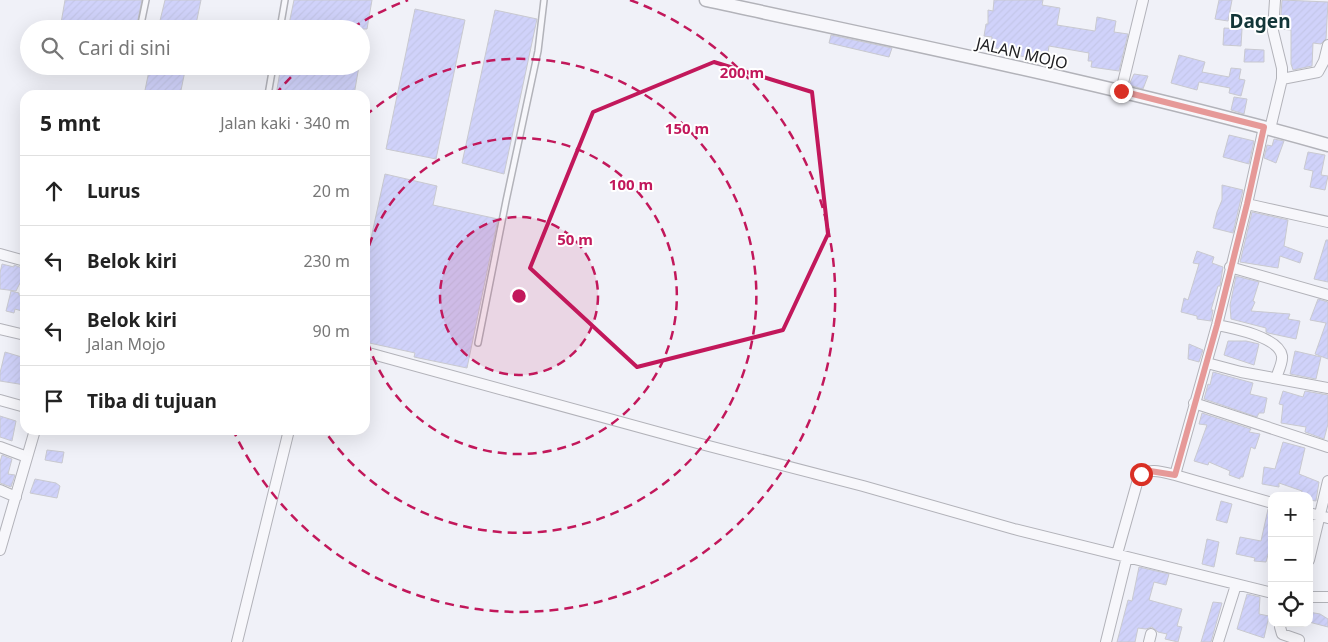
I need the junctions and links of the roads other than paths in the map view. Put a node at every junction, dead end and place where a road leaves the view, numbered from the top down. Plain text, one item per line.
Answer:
1 (146, 0) edge
2 (285, 0) edge
3 (543, 0) edge
4 (706, 0) edge
5 (1143, 0) edge
6 (1275, 0) edge
7 (142, 20) edge
8 (282, 20) edge
9 (1328, 45) edge
10 (271, 75) edge
11 (1282, 79) junction
12 (269, 90) edge
13 (1121, 91) junction
14 (1267, 128) junction
15 (1328, 145) edge
16 (1247, 204) junction
17 (1328, 222) edge
18 (1, 258) edge
19 (20, 260) edge
20 (1230, 267) junction
21 (1328, 295) edge
22 (1217, 325) junction
23 (0, 329) edge
24 (20, 334) edge
25 (478, 343) dead end
26 (370, 353) edge
27 (1207, 363) junction
28 (1276, 378) junction
29 (1328, 388) edge
30 (0, 400) edge
31 (1194, 403) junction
32 (20, 406) edge
33 (34, 435) edge
34 (288, 435) edge
35 (0, 447) edge
36 (1328, 447) edge
37 (27, 457) junction
38 (1175, 475) junction
39 (1328, 481) edge
40 (0, 490) edge
41 (16, 498) junction
42 (1268, 502) edge
43 (1324, 517) edge
44 (1313, 549) edge
45 (0, 550) edge
46 (1122, 556) junction
47 (1236, 585) junction
48 (1268, 592) edge
49 (1313, 597) edge
50 (1328, 597) edge
51 (1280, 627) edge
52 (1299, 640) dead end
53 (237, 642) edge
54 (1106, 642) edge
55 (1218, 642) edge

1 - 7 lane
2 - 8 lane
3 - 25 lane
4 - 13 street, JALAN MOJO
5 - 13 street
6 - 11 street
9 - 11 street
10 - 12 lane
11 - 14 street
13 - 14 street, JALAN MOJO
14 - 15 street, JALAN MOJO
14 - 16 street
16 - 17 street
16 - 20 street
18 - 19 street
20 - 21 street
20 - 22 street
22 - 27 street
22 - 28 street
23 - 24 street
26 - 46 street
27 - 28 street
27 - 31 street
28 - 29 street
30 - 32 street
31 - 36 street
31 - 38 street
33 - 37 street
34 - 53 street
35 - 37 street
37 - 41 street
38 - 42 street
38 - 46 street
39 - 43 street
40 - 41 street
41 - 45 street
43 - 44 street
46 - 47 street
46 - 54 street
47 - 48 street
47 - 55 street
49 - 50 street
51 - 52 street

